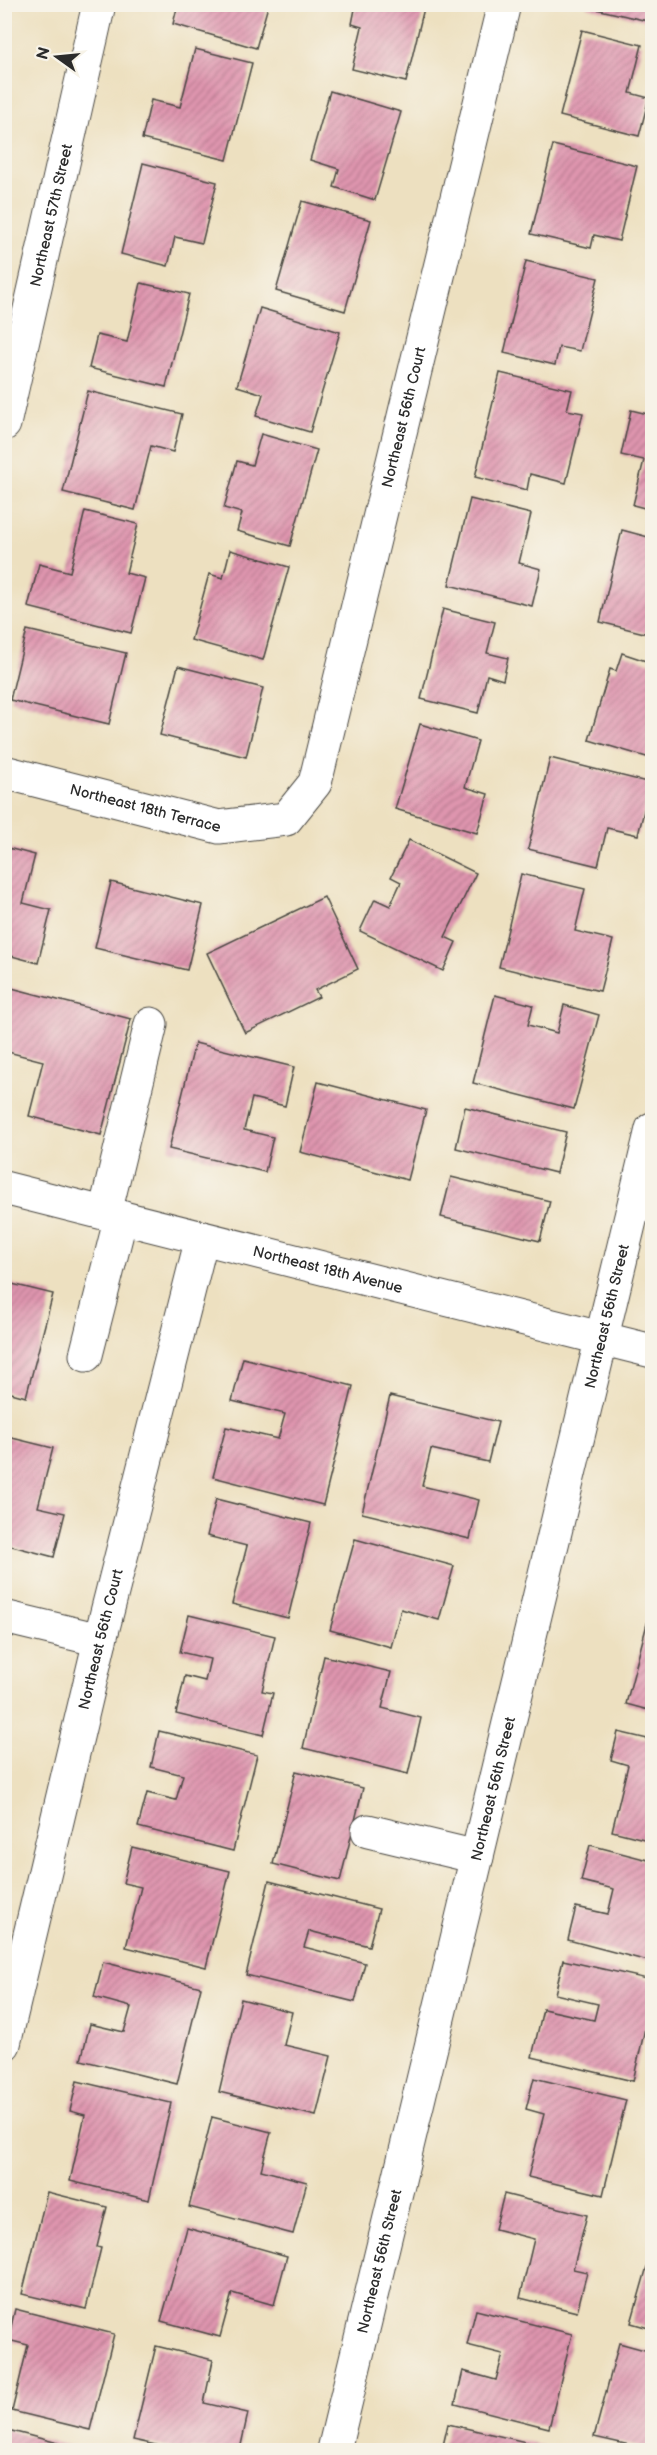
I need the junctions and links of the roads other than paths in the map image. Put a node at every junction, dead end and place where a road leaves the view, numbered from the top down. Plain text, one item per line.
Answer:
1 (99, 4) edge
2 (504, 4) edge
3 (13, 352) edge
4 (4, 424) edge
5 (4, 772) edge
6 (286, 819) joint
7 (151, 1024) dead end
8 (652, 1129) edge
9 (4, 1188) edge
10 (113, 1215) junction
11 (201, 1238) junction
12 (602, 1339) junction
13 (652, 1352) edge
14 (86, 1355) dead end
15 (4, 1617) edge
16 (100, 1640) junction
17 (368, 1831) dead end
18 (477, 1857) junction
19 (4, 2043) edge
20 (334, 2451) edge

1 - 3 street, Northeast 57th Street
2 - 6 street, Northeast 56th Court
3 - 4 street, Northeast 57th Street
5 - 6 street, Northeast 18th Terrace
7 - 10 street
8 - 12 street, Northeast 56th Street
9 - 10 street, Northeast 18th Avenue
10 - 11 street, Northeast 18th Avenue
10 - 14 street
11 - 12 street, Northeast 18th Avenue
11 - 16 street, Northeast 56th Court
12 - 13 street, Northeast 18th Avenue
12 - 18 street, Northeast 56th Street
15 - 16 street
16 - 19 street, Northeast 56th Court
17 - 18 street
18 - 20 street, Northeast 56th Street

